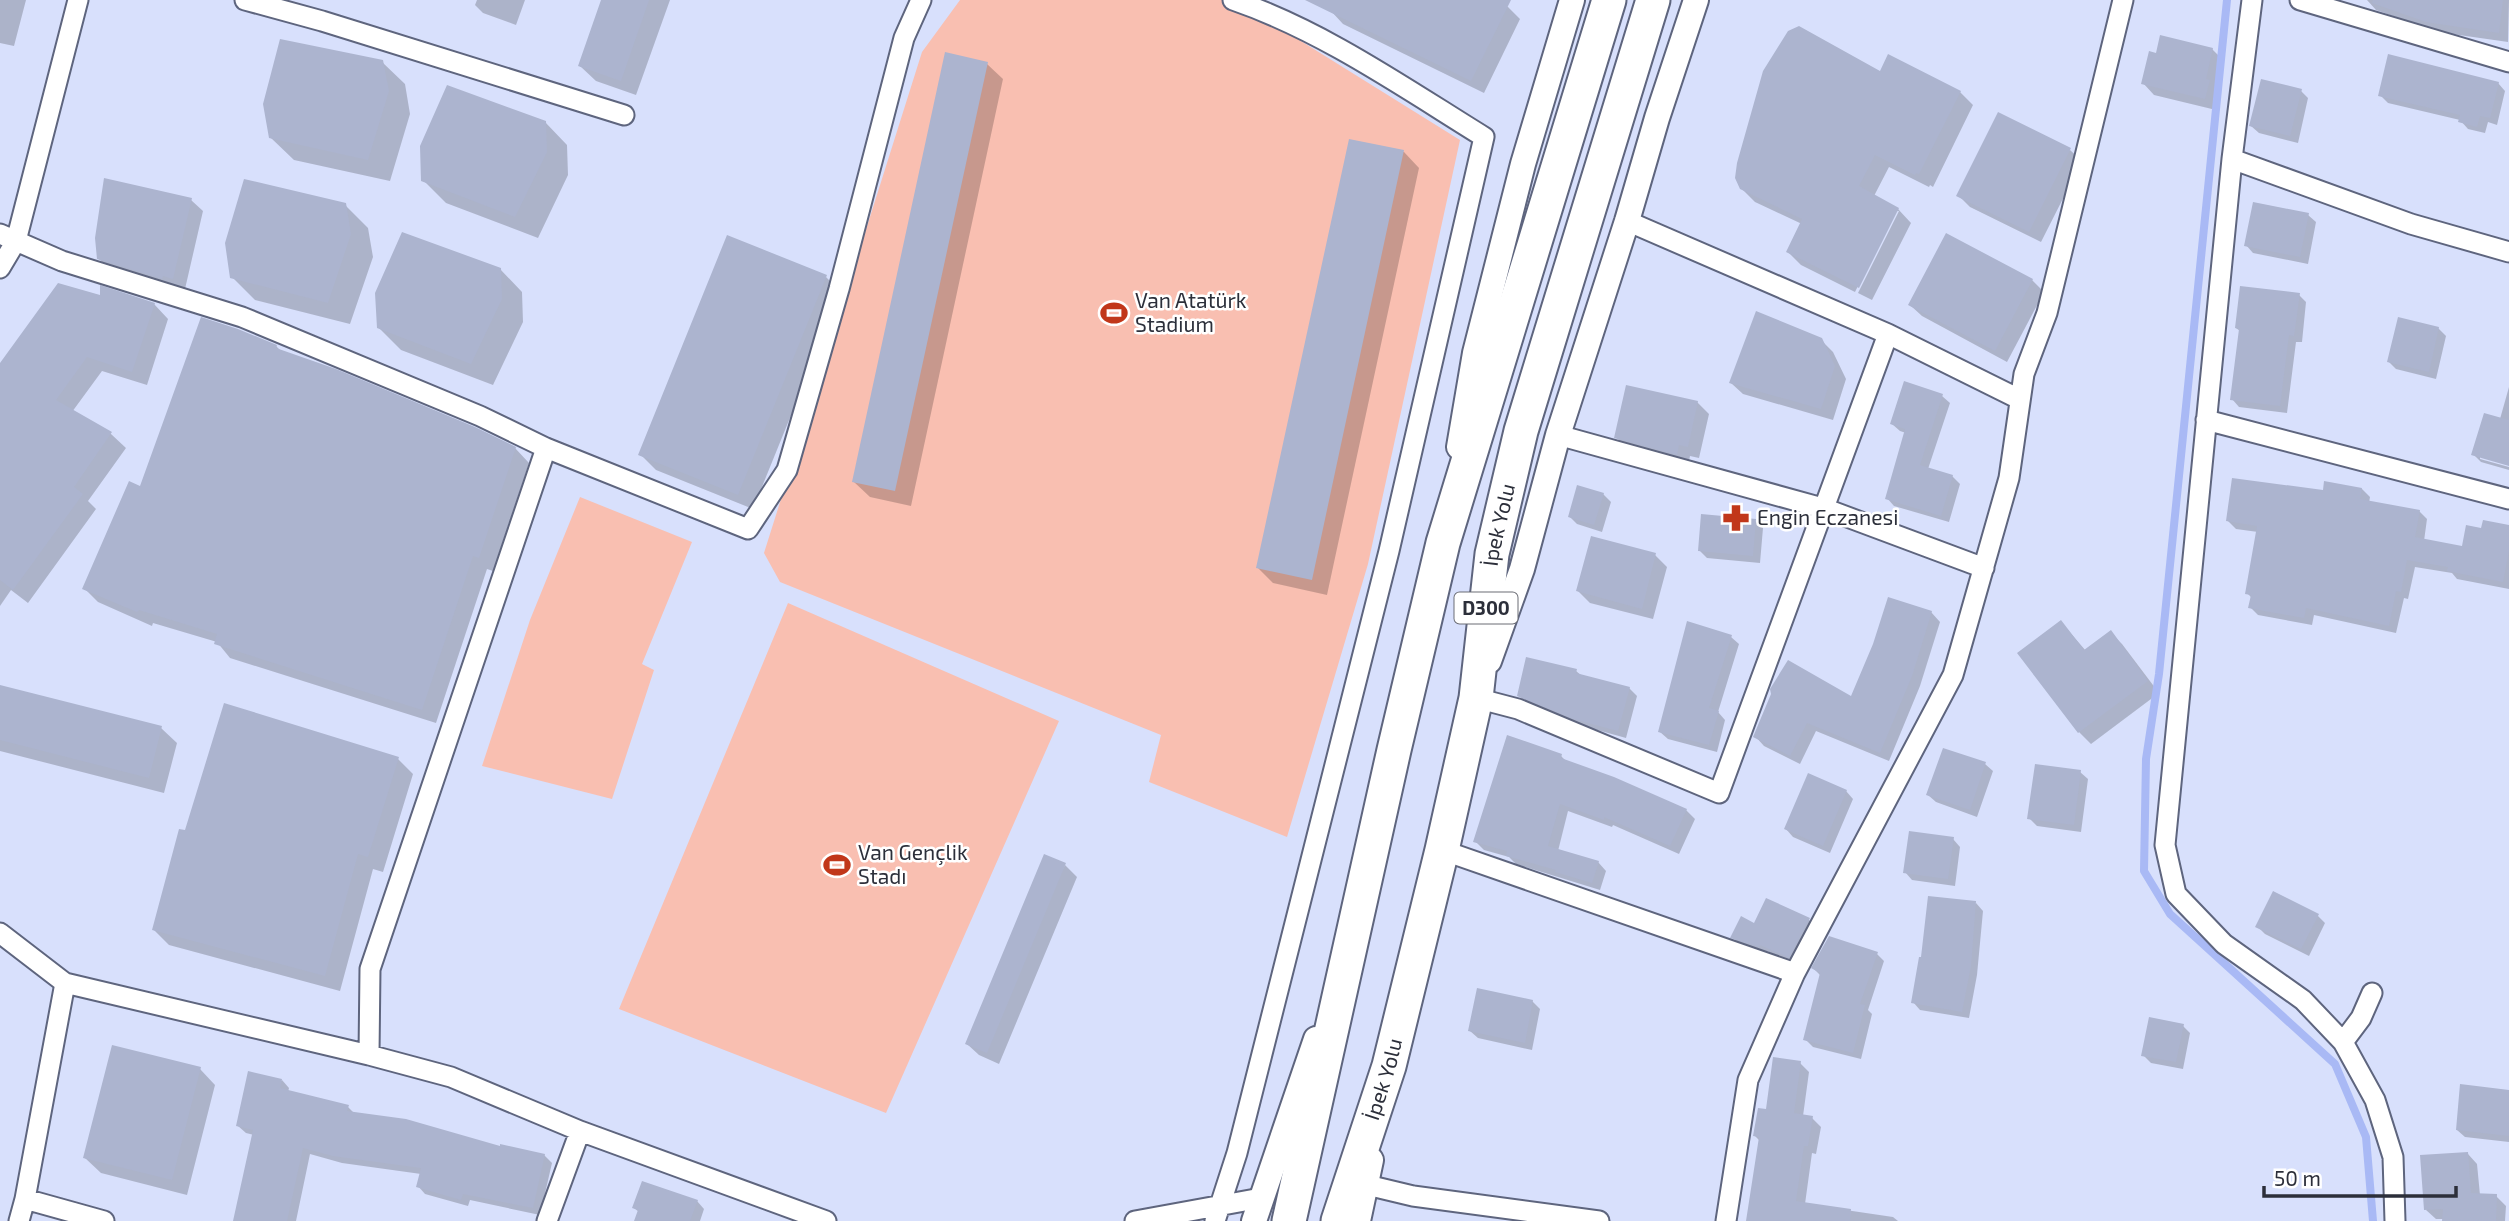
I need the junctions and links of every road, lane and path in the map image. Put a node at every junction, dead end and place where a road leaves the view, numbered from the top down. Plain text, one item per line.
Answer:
1 (78, 0) edge
2 (244, 0) edge
3 (921, 0) edge
4 (1233, 0) edge
5 (1572, 0) edge
6 (1609, 0) edge
7 (1653, 0) edge
8 (1696, 0) edge
9 (2123, 0) edge
10 (2252, 0) edge
11 (2300, 0) edge
12 (2509, 62) edge
13 (624, 115) dead end
14 (2232, 159) junction
15 (1627, 221) junction
16 (8, 237) edge
17 (2509, 252) edge
18 (0, 268) edge
19 (1888, 334) junction
20 (2019, 399) junction
21 (2206, 420) junction
22 (1558, 435) junction
23 (546, 448) junction
24 (2509, 499) edge
25 (1826, 509) junction
26 (1443, 543) junction
27 (1984, 568) junction
28 (1476, 698) junction
29 (1442, 850) junction
30 (0, 933) edge
31 (1351, 939) junction
32 (1795, 973) junction
33 (65, 983) junction
34 (2372, 993) dead end
35 (2343, 1042) junction
36 (369, 1055) junction
37 (1389, 1066) junction
38 (580, 1131) junction
39 (1367, 1185) junction
40 (25, 1199) junction
41 (1258, 1210) edge
42 (1217, 1213) edge
43 (19, 1221) edge
44 (104, 1221) edge
45 (547, 1221) edge
46 (826, 1221) edge
47 (1135, 1221) edge
48 (1289, 1221) edge
49 (1338, 1221) edge
50 (1358, 1221) edge
51 (1599, 1221) edge
52 (1726, 1221) edge
53 (2395, 1221) edge

1 - 16 street
2 - 13 street
3 - 23 street
4 - 42 street
5 - 26 street
6 - 26 highway, D300
7 - 28 highway, İpek Yolu / D300
8 - 15 street
9 - 20 street
10 - 14 street
11 - 12 street
14 - 17 street
14 - 21 street
15 - 19 street
15 - 22 street
16 - 18 street
16 - 23 street
19 - 20 street
19 - 25 street
20 - 27 street
21 - 24 street
21 - 35 street
22 - 25 street
22 - 28 street
23 - 36 street
25 - 27 street
25 - 28 street
26 - 31 highway, D300
27 - 32 street
28 - 29 highway, İpek Yolu / D300
29 - 32 street
29 - 37 highway, İpek Yolu / D300
30 - 33 street
31 - 41 street
31 - 48 highway, D300
32 - 52 street
33 - 36 street
33 - 40 street
34 - 35 street
35 - 53 street
36 - 38 street
37 - 39 street
37 - 49 highway, İpek Yolu / D300
38 - 45 street
38 - 46 street
39 - 50 street
39 - 51 street
40 - 43 street
40 - 44 street
41 - 42 street
42 - 47 street

